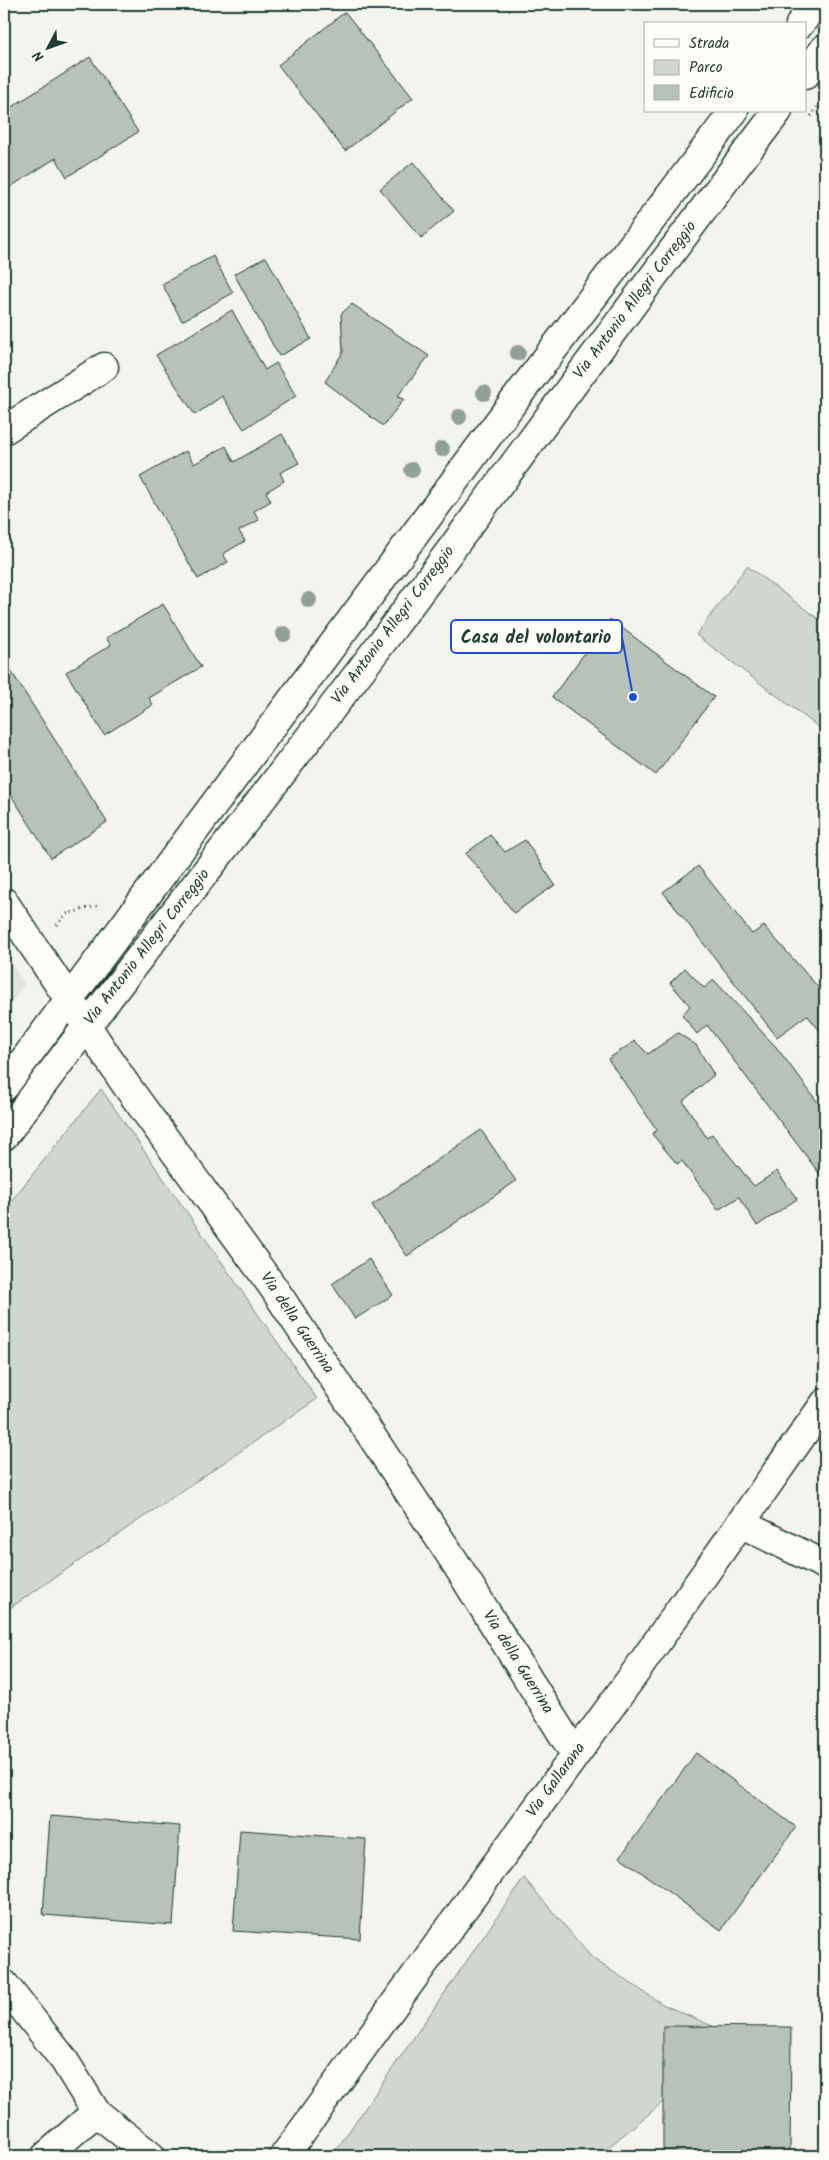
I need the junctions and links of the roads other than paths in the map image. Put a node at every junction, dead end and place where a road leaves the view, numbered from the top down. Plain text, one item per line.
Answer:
1 (815, 4) edge
2 (802, 22) edge
3 (825, 48) edge
4 (806, 74) edge
5 (733, 112) edge
6 (777, 112) edge
7 (104, 368) dead end
8 (4, 430) edge
9 (4, 902) edge
10 (70, 1000) junction
11 (86, 1025) junction
12 (4, 1086) edge
13 (4, 1136) edge
14 (825, 1402) edge
15 (740, 1523) junction
16 (825, 1565) edge
17 (575, 1754) junction
18 (4, 1984) edge
19 (96, 2112) junction
20 (46, 2156) edge
21 (151, 2156) edge
22 (284, 2156) edge

1 - 2 street
3 - 4 street
5 - 10 street, Via Antonio Allegri Correggio
6 - 11 street, Via Antonio Allegri Correggio
7 - 8 street
9 - 10 street, Via della Guerrina
10 - 11 street, Via della Guerrina
10 - 12 street, Via Antonio Allegri Correggio
11 - 13 street, Via Antonio Allegri Correggio
11 - 17 street, Via della Guerrina
14 - 15 street, Via Gallarana
15 - 16 street
15 - 17 street, Via Gallarana
17 - 22 street, Via Gallarana
18 - 19 street
19 - 20 street
19 - 21 street

